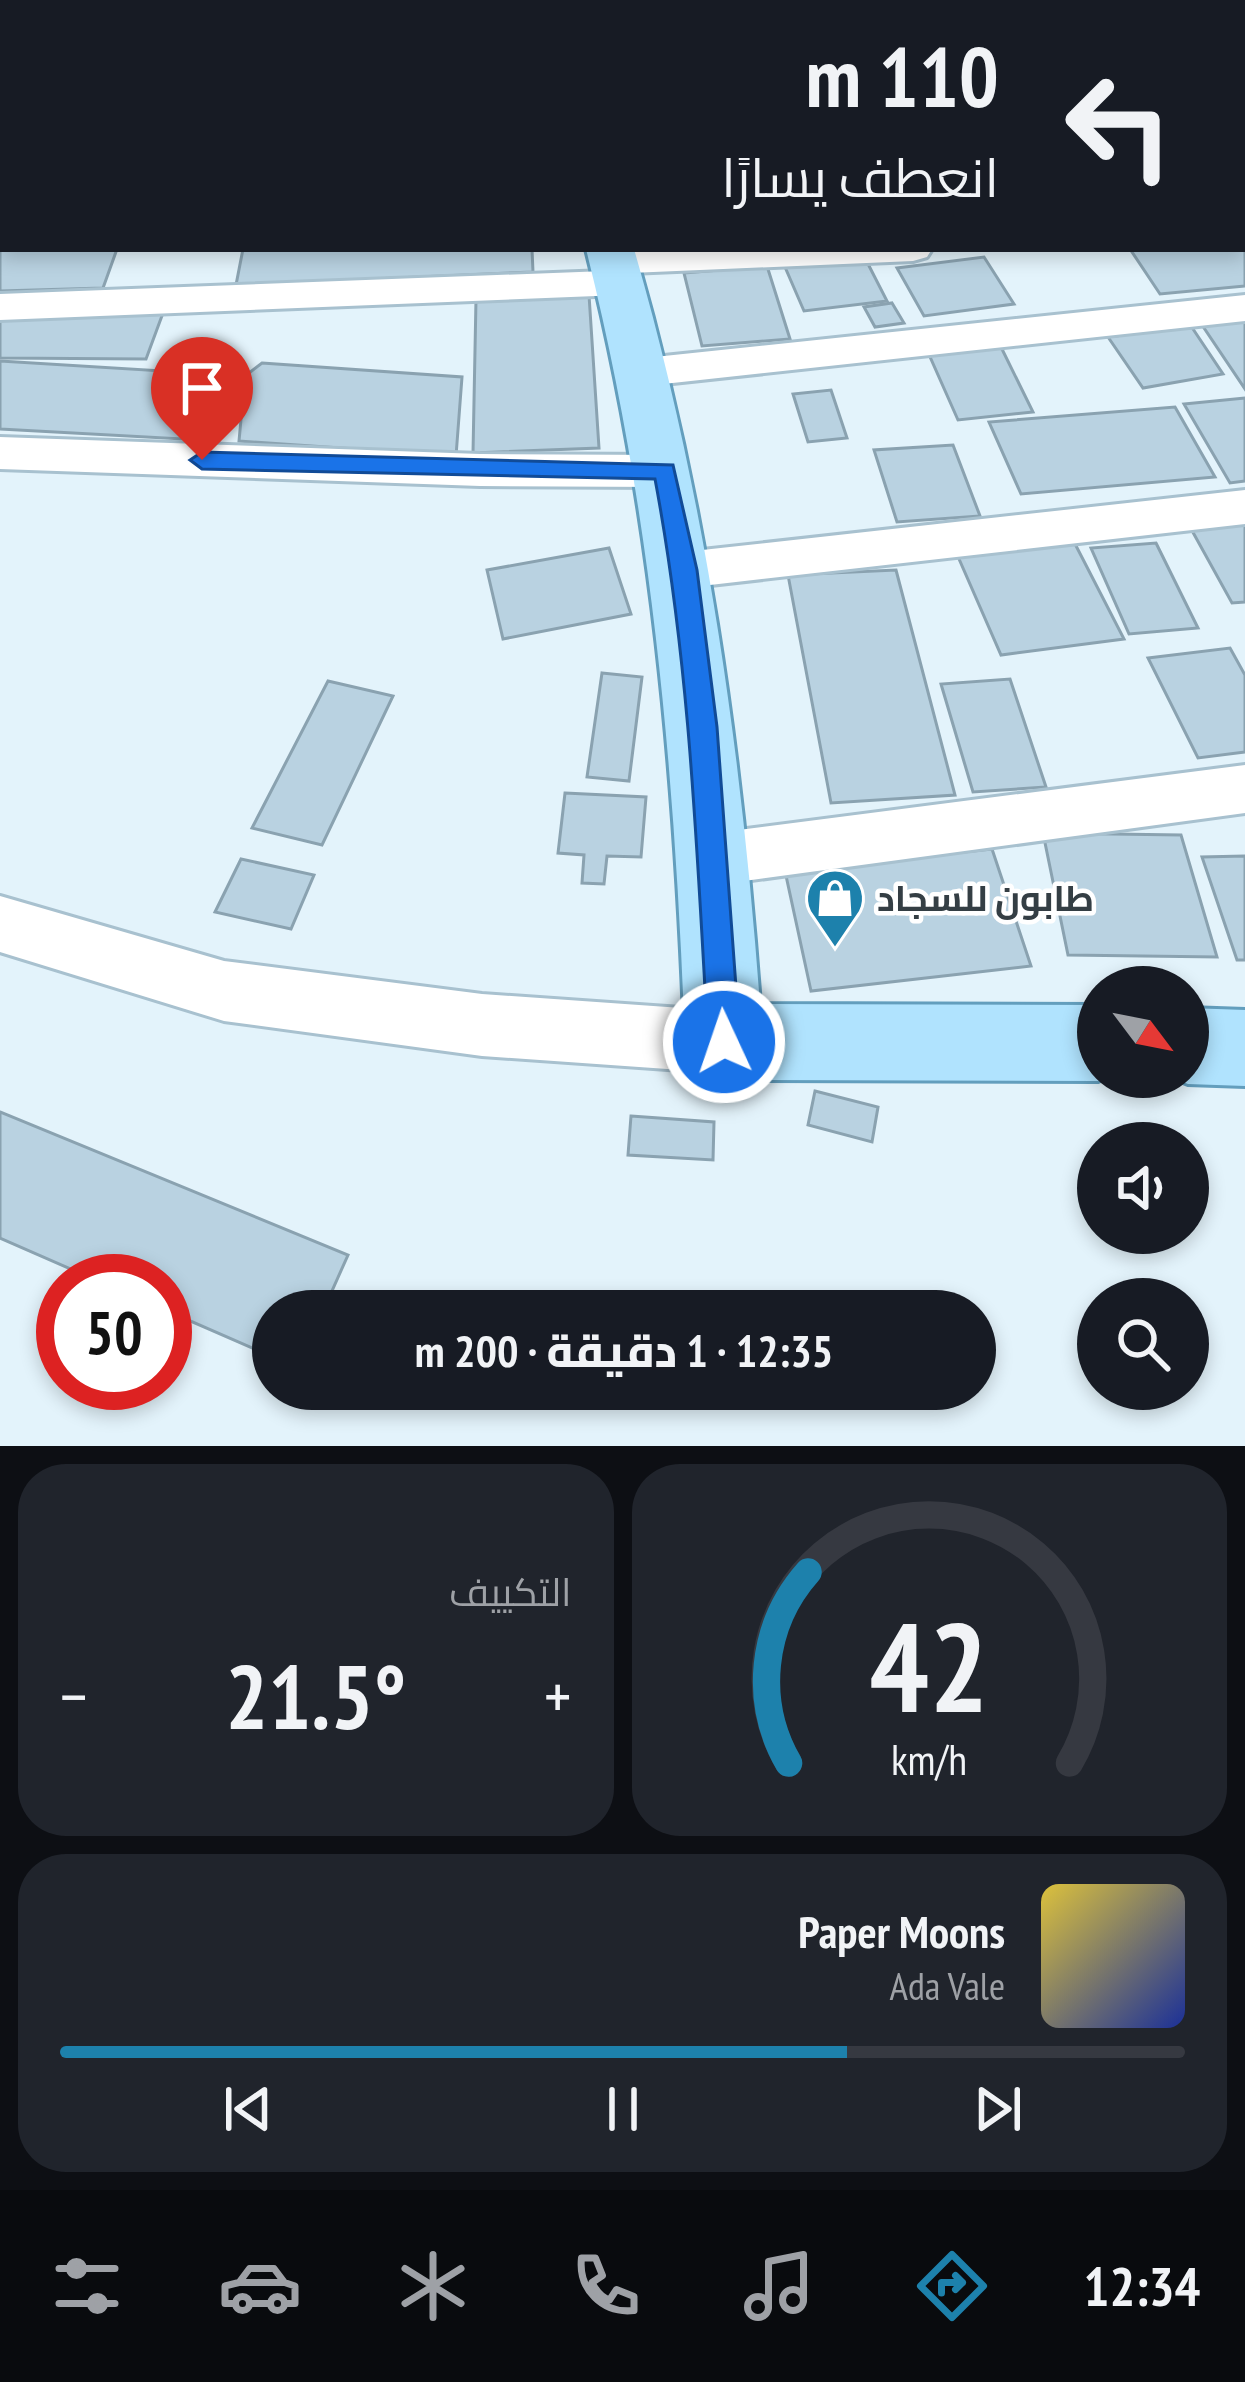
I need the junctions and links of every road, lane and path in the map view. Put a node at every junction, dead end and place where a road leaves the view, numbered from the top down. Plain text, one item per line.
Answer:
1 (857, 252) edge
2 (615, 265) edge
3 (0, 307) edge
4 (1245, 308) edge
5 (645, 372) junction
6 (0, 453) edge
7 (665, 471) junction
8 (1245, 507) edge
9 (684, 570) junction
10 (1245, 788) edge
11 (715, 859) junction
12 (0, 924) edge
13 (724, 1042) junction
14 (1077, 1043) edge
15 (1209, 1047) edge
16 (1245, 1048) edge

1 - 2 street
2 - 3 street
2 - 5 main road
4 - 5 street
5 - 7 main road
6 - 7 street
7 - 9 main road
8 - 9 street
9 - 11 main road
10 - 11 street
11 - 13 main road
12 - 13 street
13 - 14 main road
15 - 16 main road

